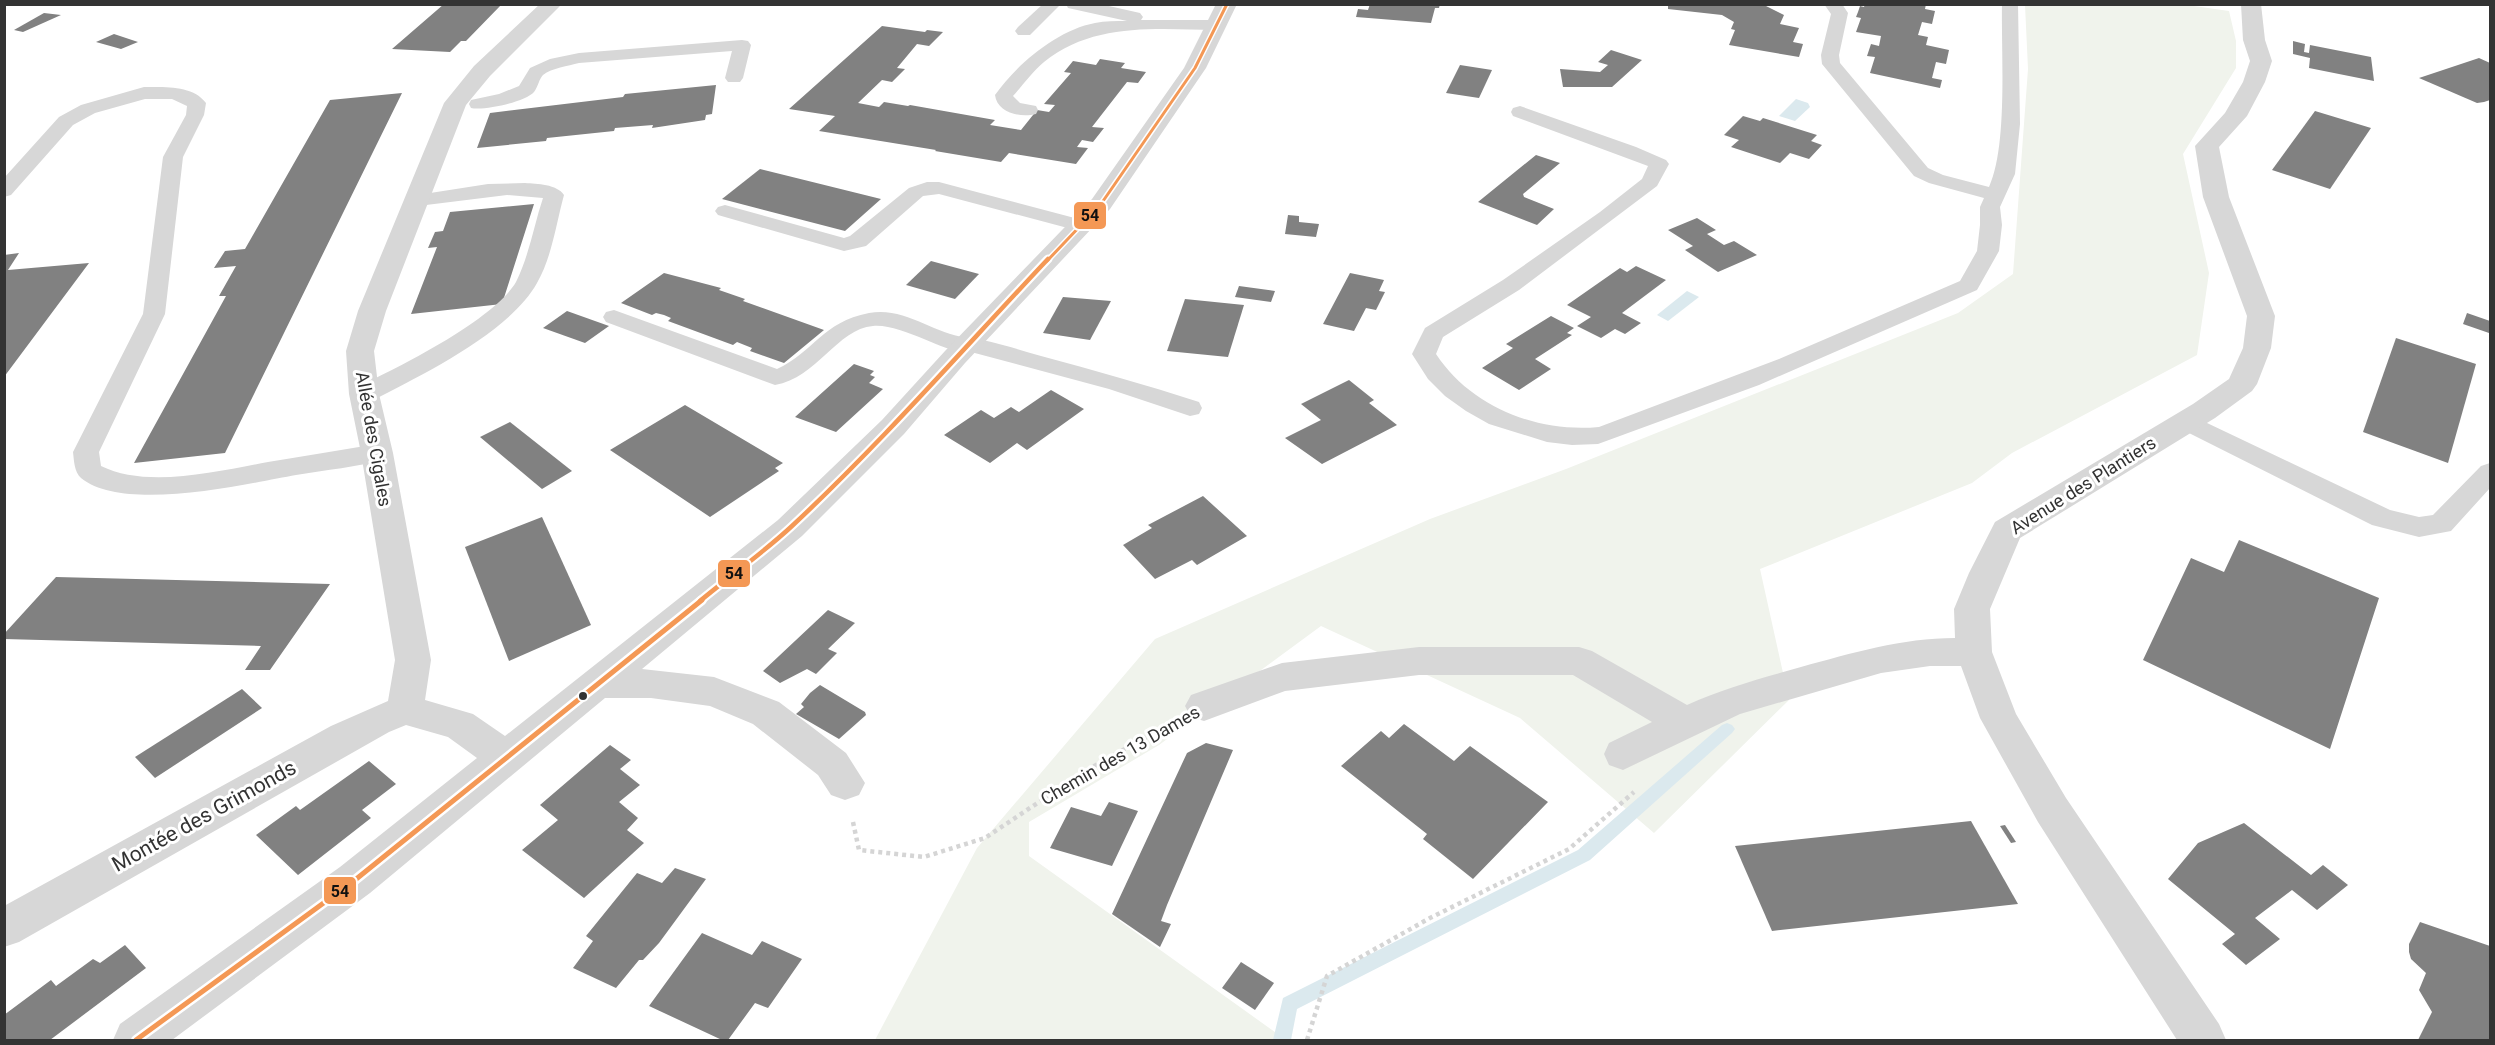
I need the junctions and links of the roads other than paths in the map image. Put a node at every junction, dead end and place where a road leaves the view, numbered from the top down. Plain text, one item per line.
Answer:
1 (552, 4) edge
2 (1053, 4) edge
3 (1074, 4) edge
4 (1832, 4) edge
5 (2010, 4) edge
6 (2251, 4) edge
7 (1222, 15) edge
8 (1151, 24) junction
9 (1024, 31) dead end
10 (734, 78) dead end
11 (465, 107) junction
12 (1029, 110) dead end
13 (1520, 112) dead end
14 (4, 190) edge
15 (1994, 194) junction
16 (418, 200) junction
17 (724, 212) dead end
18 (1079, 225) junction
19 (614, 317) dead end
20 (967, 345) junction
21 (364, 394) junction
22 (1190, 408) dead end
23 (2186, 421) junction
24 (377, 453) junction
25 (2490, 472) edge
26 (1974, 652) junction
27 (597, 684) junction
28 (1204, 706) road end
29 (405, 710) junction
30 (1674, 729) junction
31 (1623, 754) dead end
32 (504, 757) junction
33 (845, 783) road end
34 (4, 928) edge
35 (135, 1041) edge
36 (2203, 1041) edge

1 - 11 street, Allée des Cigales
2 - 9 lane
3 - 8 lane
4 - 15 lane
5 - 15 lane
6 - 23 street, Avenue des Plantiers
7 - 8 lane
7 - 18 street
8 - 12 lane
10 - 11 lane
11 - 16 street, Allée des Cigales
13 - 15 lane
14 - 24 lane
16 - 21 street, Allée des Cigales
16 - 21 lane
17 - 18 lane
18 - 20 street
19 - 20 lane
20 - 22 lane
20 - 27 street
21 - 24 street, Allée des Cigales
23 - 25 lane
23 - 26 street, Avenue des Plantiers
24 - 29 street, Allée des Cigales
26 - 30 street
26 - 36 street, Avenue des Plantiers
27 - 32 street
27 - 33 street
28 - 30 street, Chemin des 13 Dames
29 - 32 street
29 - 34 street, Montée des Grimonds
30 - 31 street
32 - 35 street

